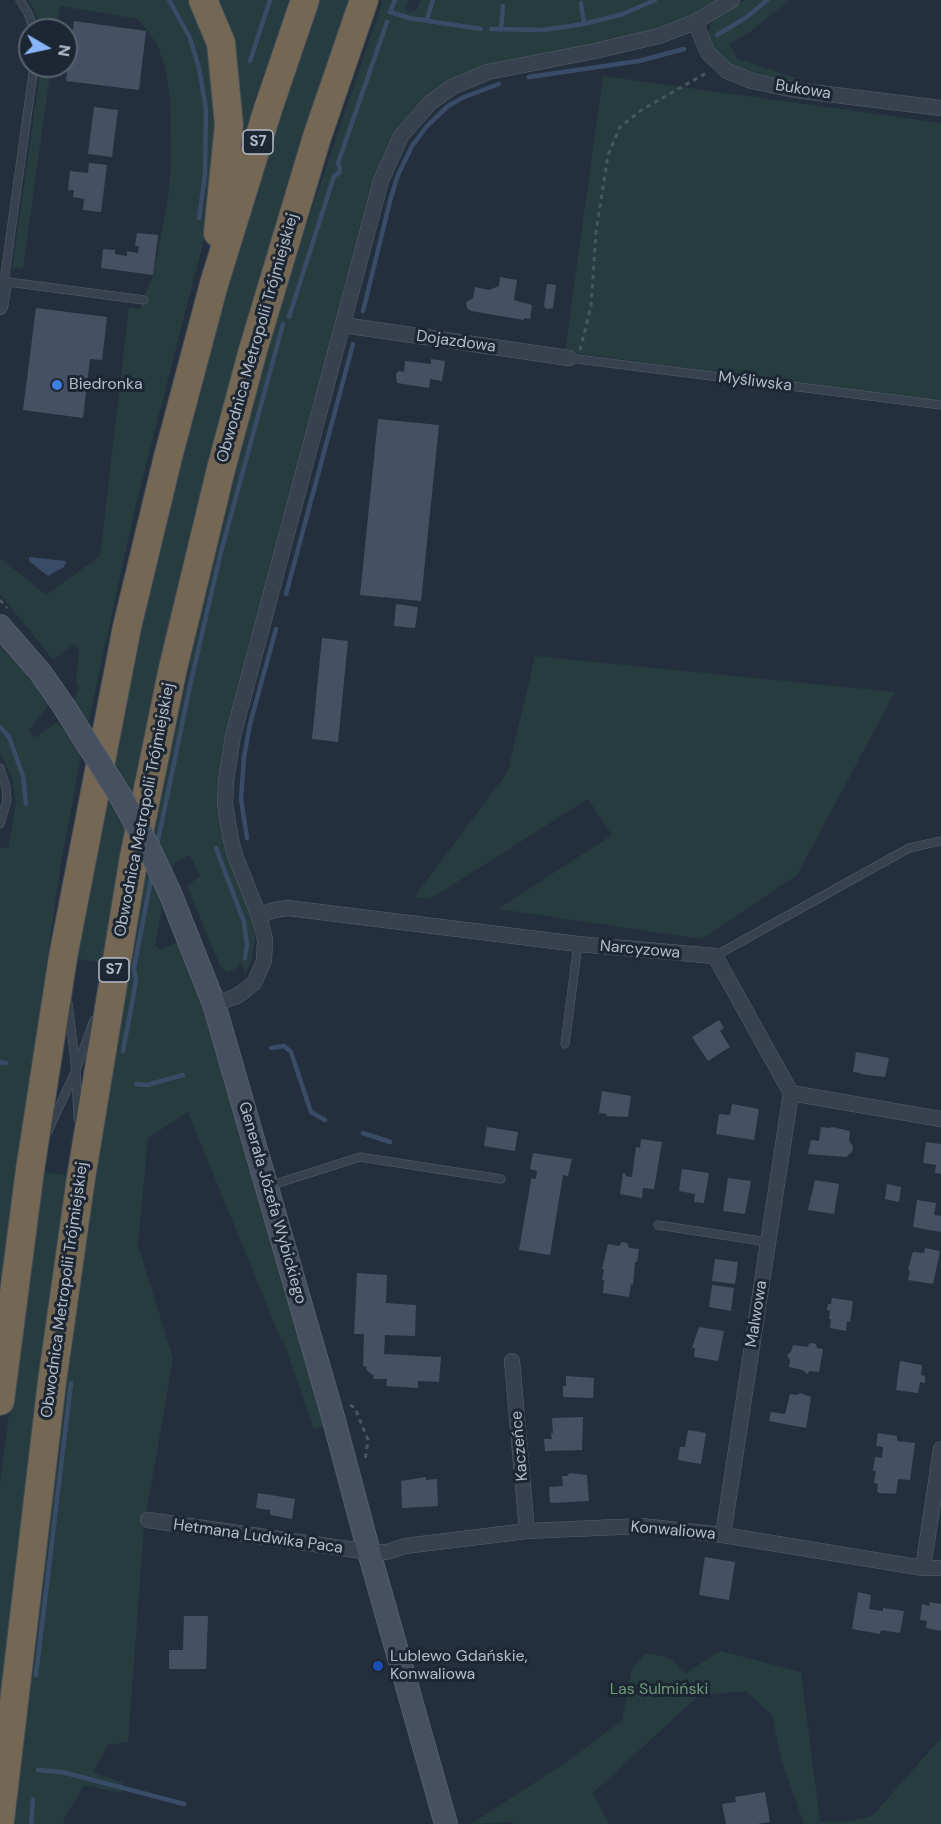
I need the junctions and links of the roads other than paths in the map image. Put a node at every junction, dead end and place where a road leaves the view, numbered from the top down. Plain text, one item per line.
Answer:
1 (20, 0) edge
2 (203, 0) edge
3 (305, 0) edge
4 (364, 0) edge
5 (732, 0) edge
6 (30, 18) edge
7 (694, 22) junction
8 (32, 78) edge
9 (941, 108) edge
10 (2, 281) edge
11 (214, 284) junction
12 (144, 300) dead end
13 (0, 307) edge
14 (343, 325) junction
15 (569, 358) joint
16 (941, 405) edge
17 (0, 626) edge
18 (0, 768) edge
19 (0, 824) edge
20 (941, 842) edge
21 (259, 916) junction
22 (578, 944) junction
23 (715, 956) junction
24 (63, 957) junction
25 (115, 965) junction
26 (214, 1004) junction
27 (565, 1044) dead end
28 (76, 1070) junction
29 (791, 1093) junction
30 (941, 1119) edge
31 (78, 1130) dead end
32 (79, 1142) dead end
33 (30, 1170) junction
34 (81, 1178) junction
35 (501, 1179) dead end
36 (268, 1187) junction
37 (658, 1225) dead end
38 (768, 1242) junction
39 (512, 1361) dead end
40 (0, 1401) edge
41 (941, 1449) edge
42 (148, 1520) dead end
43 (527, 1531) junction
44 (723, 1535) junction
45 (369, 1552) junction
46 (923, 1568) junction
47 (941, 1568) edge
48 (0, 1820) edge
49 (446, 1824) edge

1 - 6 lane
2 - 11 highway
3 - 11 highway, S7
4 - 25 highway, Obwodnica Metropolii Trójmiejskiej / S7
5 - 7 street
7 - 9 street, Bukowa
7 - 14 street
8 - 10 lane
10 - 12 lane
10 - 13 street
11 - 24 highway, S7
14 - 15 street, Dojazdowa
14 - 21 street
15 - 16 lane, Myśliwska
17 - 26 main road, Generała Józefa Wybickiego, bridge
18 - 19 lane
20 - 23 lane
21 - 22 street, Narcyzowa
21 - 26 street
22 - 23 street, Narcyzowa
22 - 27 lane
23 - 29 street
24 - 28 lane
24 - 33 highway, S7
25 - 28 lane
25 - 34 highway, Obwodnica Metropolii Trójmiejskiej / S7
26 - 36 main road, Generała Józefa Wybickiego
28 - 31 lane
28 - 33 lane
29 - 30 street
29 - 38 street, Malwowa
32 - 34 lane
33 - 40 highway, S7
34 - 48 highway, Obwodnica Metropolii Trójmiejskiej / S7
35 - 36 lane
36 - 45 main road, Generała Józefa Wybickiego
37 - 38 lane
38 - 44 street, Malwowa
39 - 43 street, Kaczeńce
41 - 46 street
42 - 45 street, Hetmana Ludwika Paca
43 - 44 street, Konwaliowa
43 - 45 street, Konwaliowa
44 - 46 street, Konwaliowa
45 - 49 main road, Generała Józefa Wybickiego
46 - 47 street, Konwaliowa

